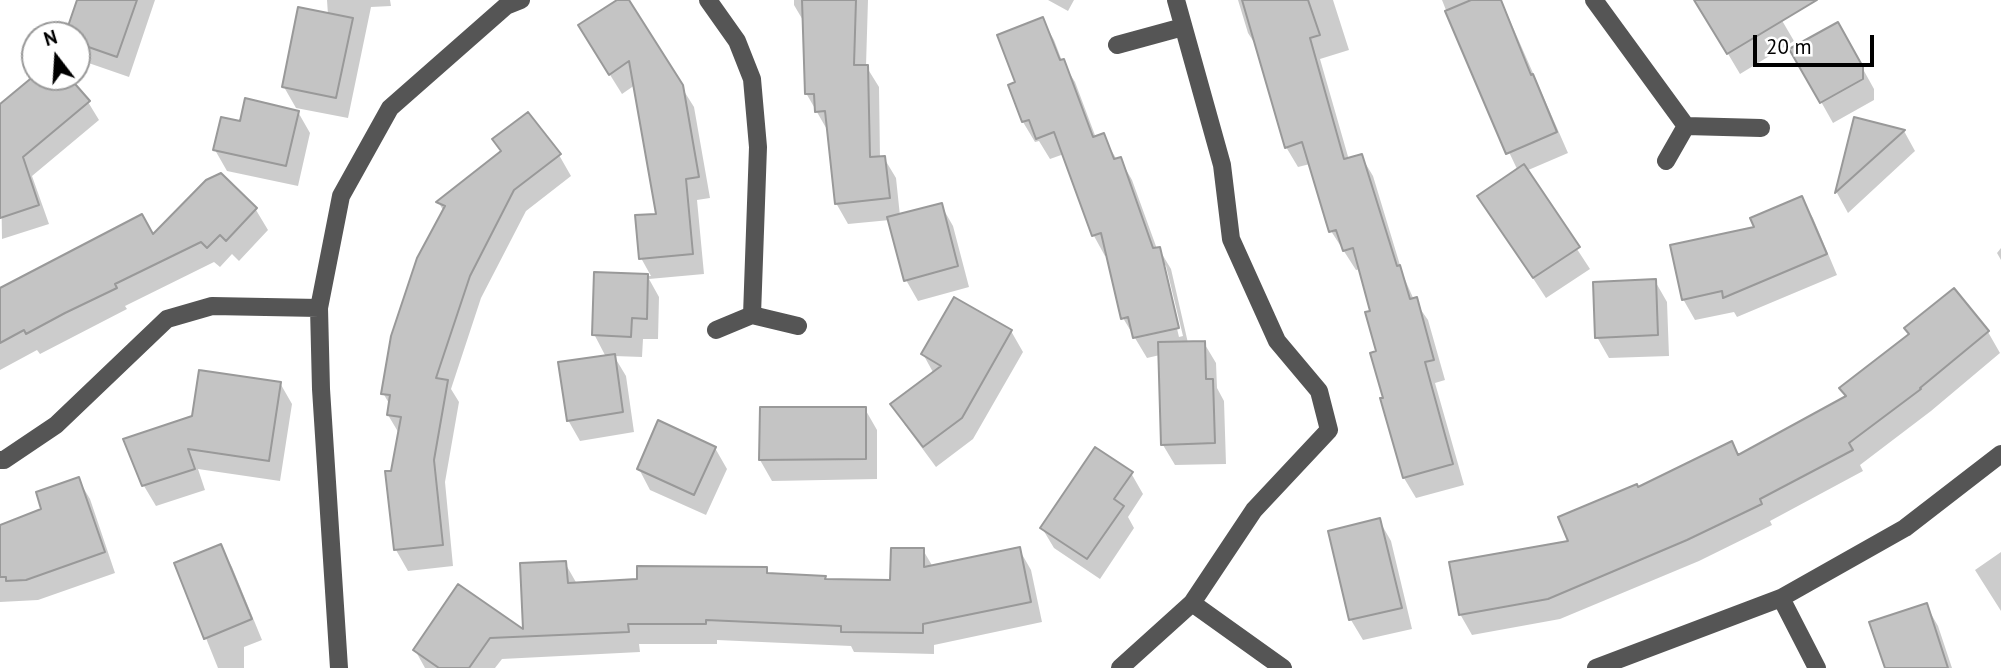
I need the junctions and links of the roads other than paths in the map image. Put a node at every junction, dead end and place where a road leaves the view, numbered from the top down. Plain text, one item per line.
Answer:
1 (708, 0) edge
2 (1176, 0) edge
3 (1594, 0) edge
4 (510, 2) edge
5 (1183, 27) junction
6 (1117, 45) dead end
7 (1686, 126) junction
8 (1761, 128) dead end
9 (1666, 161) dead end
10 (319, 309) junction
11 (752, 315) junction
12 (798, 326) dead end
13 (716, 330) dead end
14 (2001, 454) edge
15 (0, 460) edge
16 (1782, 598) junction
17 (1192, 603) junction
18 (340, 668) edge
19 (1121, 668) edge
20 (1283, 668) edge
21 (1596, 668) edge
22 (1817, 668) edge

1 - 11 street
2 - 5 street
3 - 7 street
4 - 10 street
5 - 6 street
5 - 17 street
7 - 8 street
7 - 9 street
10 - 15 street
10 - 18 street
11 - 12 street
11 - 13 street
14 - 16 street
16 - 21 street
16 - 22 street
17 - 19 street
17 - 20 street

